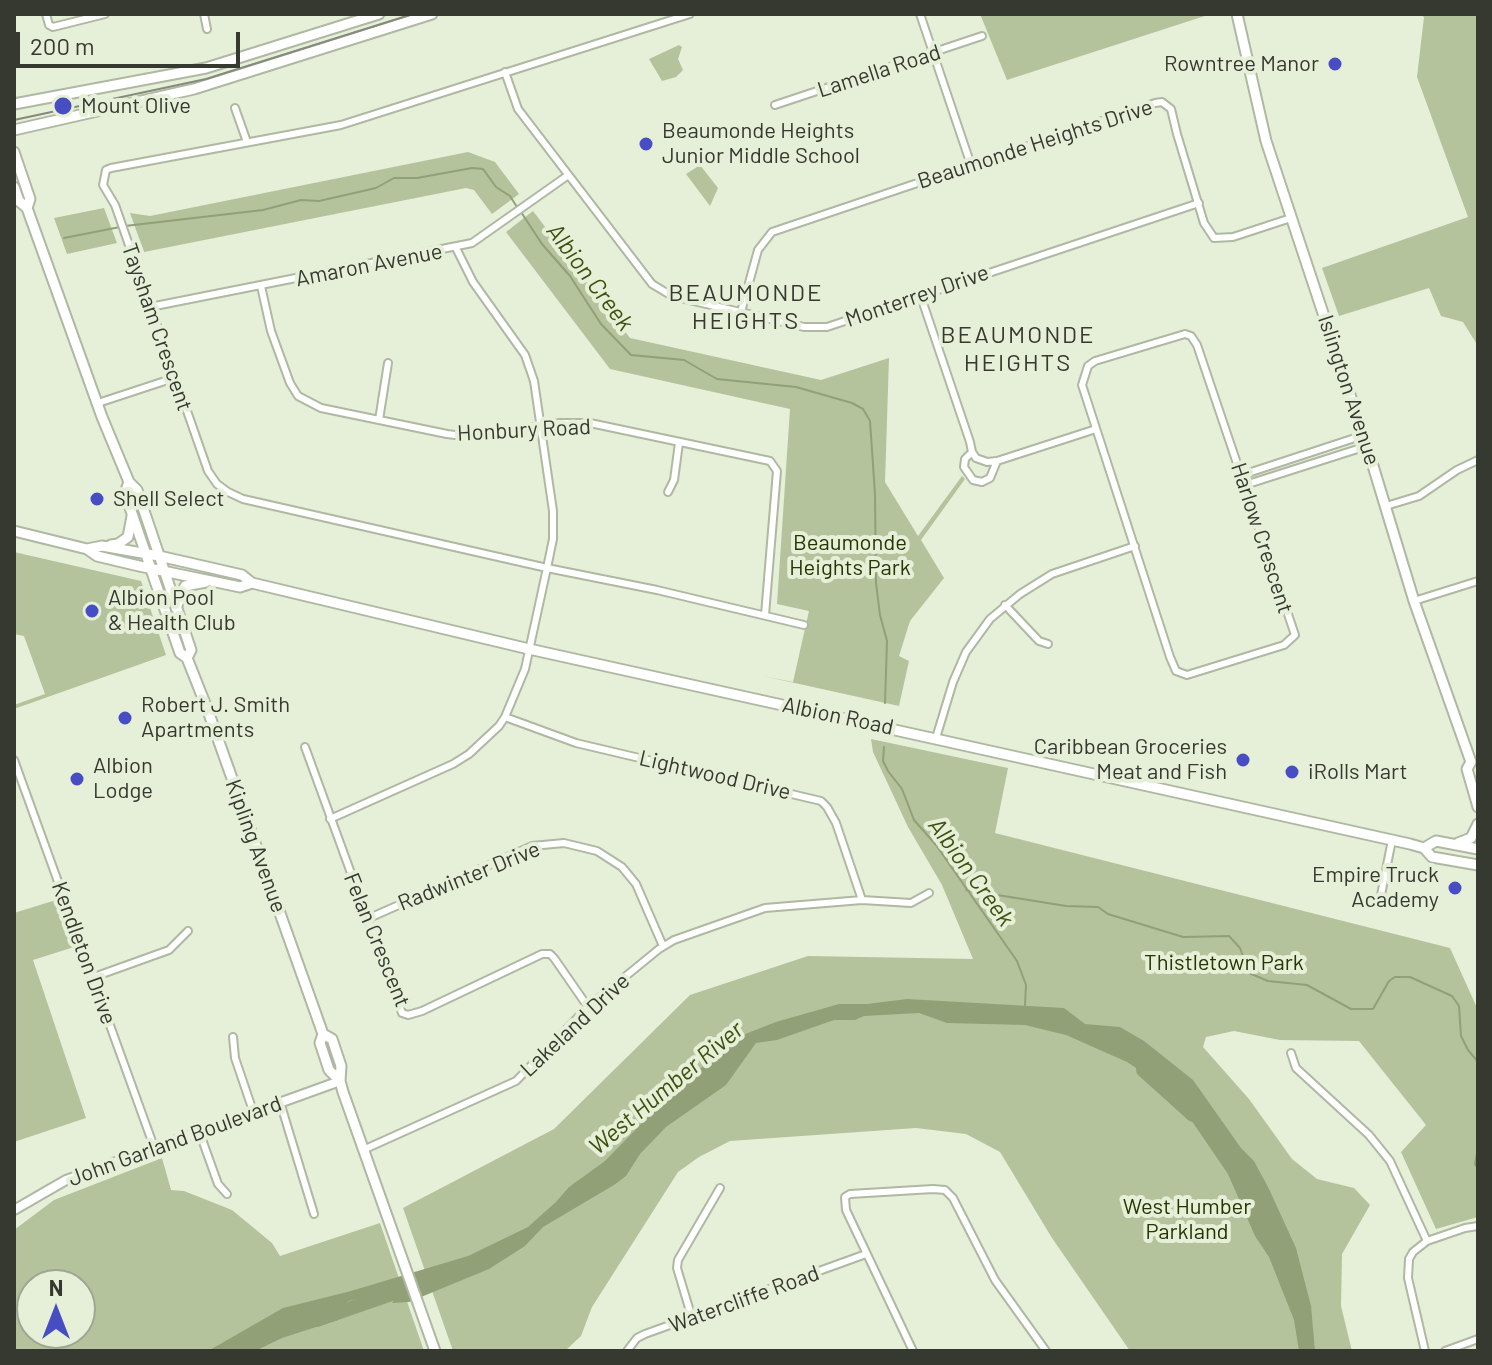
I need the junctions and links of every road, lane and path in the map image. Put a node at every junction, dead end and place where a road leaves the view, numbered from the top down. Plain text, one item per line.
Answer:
1 (46, 14) edge
2 (105, 14) edge
3 (204, 14) edge
4 (379, 14) edge
5 (432, 14) edge
6 (690, 14) edge
7 (920, 14) edge
8 (1237, 14) edge
9 (207, 29) dead end
10 (982, 36) dead end
11 (934, 53) junction
12 (505, 72) junction
13 (14, 104) edge
14 (775, 105) dead end
15 (235, 108) dead end
16 (14, 130) edge
17 (247, 142) junction
18 (14, 152) edge
19 (971, 165) junction
20 (567, 176) junction
21 (14, 187) edge
22 (1199, 203) junction
23 (27, 208) junction
24 (1291, 218) junction
25 (456, 248) junction
26 (261, 286) junction
27 (920, 294) junction
28 (150, 307) junction
29 (741, 312) junction
30 (388, 363) dead end
31 (174, 378) junction
32 (98, 403) junction
33 (379, 420) junction
34 (541, 427) junction
35 (1096, 429) junction
36 (1364, 435) junction
37 (679, 443) junction
38 (1367, 446) junction
39 (972, 452) junction
40 (1478, 460) edge
41 (997, 461) junction
42 (1242, 475) junction
43 (129, 482) junction
44 (1245, 485) junction
45 (668, 492) dead end
46 (1386, 506) junction
47 (132, 512) junction
48 (14, 531) edge
49 (102, 546) junction
50 (1135, 546) junction
51 (87, 549) junction
52 (146, 553) junction
53 (159, 556) junction
54 (151, 568) junction
55 (547, 568) junction
56 (164, 571) junction
57 (209, 581) junction
58 (1478, 581) edge
59 (252, 583) junction
60 (1414, 601) junction
61 (1005, 605) junction
62 (176, 608) junction
63 (765, 615) junction
64 (804, 625) dead end
65 (1048, 644) dead end
66 (529, 649) junction
67 (187, 658) junction
68 (505, 717) junction
69 (936, 738) junction
70 (305, 747) dead end
71 (1478, 751) edge
72 (14, 760) edge
73 (1472, 761) edge
74 (1478, 807) edge
75 (330, 819) junction
76 (1478, 824) edge
77 (1392, 840) junction
78 (1455, 845) junction
79 (1424, 848) junction
80 (1478, 849) edge
81 (1478, 865) edge
82 (929, 893) dead end
83 (862, 900) junction
84 (1379, 905) dead end
85 (367, 919) junction
86 (188, 931) dead end
87 (663, 946) junction
88 (91, 978) junction
89 (588, 1007) junction
90 (233, 1037) dead end
91 (1291, 1053) dead end
92 (340, 1081) junction
93 (280, 1102) junction
94 (253, 1111) junction
95 (199, 1131) junction
96 (154, 1147) junction
97 (363, 1150) junction
98 (720, 1188) dead end
99 (227, 1194) dead end
100 (14, 1210) edge
101 (314, 1214) dead end
102 (1478, 1226) edge
103 (1427, 1241) junction
104 (866, 1254) junction
105 (692, 1318) junction
106 (1478, 1339) edge
107 (435, 1351) edge
108 (627, 1351) edge
109 (913, 1351) edge
110 (1046, 1351) edge
111 (1425, 1351) edge
112 (1445, 1351) edge

1 - 2 street
3 - 9 street
4 - 13 main road
5 - 16 main road
6 - 12 street, Taysham Crescent
7 - 11 street
8 - 24 main road, Islington Avenue
10 - 11 street, Lamella Road
11 - 14 street, Lamella Road
11 - 19 street
12 - 17 street, Taysham Crescent
12 - 20 street, Monterrey Drive
15 - 17 street
17 - 28 street, Taysham Crescent
18 - 23 main road, Kipling Avenue
19 - 22 street, Beaumonde Heights Drive
19 - 29 street, Beaumonde Heights Drive
20 - 25 street, Amaron Avenue
20 - 29 street, Monterrey Drive
21 - 23 main road, Kipling Avenue
22 - 24 street, Beaumonde Heights Drive
22 - 27 street, Monterrey Drive
23 - 32 main road, Kipling Avenue
24 - 36 main road, Islington Avenue
25 - 26 street, Amaron Avenue
25 - 34 street
26 - 28 street, Amaron Avenue
26 - 33 street, Honbury Road
27 - 29 street, Monterrey Drive
27 - 39 street
28 - 31 street, Taysham Crescent
30 - 33 street
31 - 32 street
31 - 55 street, Taysham Crescent
32 - 43 main road, Kipling Avenue
33 - 34 street, Honbury Road
34 - 37 street, Honbury Road
34 - 55 street
35 - 41 street
35 - 42 street, Harlow Crescent
35 - 50 street, Harlow Crescent
36 - 38 main road, Islington Avenue
36 - 42 street
37 - 45 street
37 - 63 street, Honbury Road
38 - 44 street
38 - 46 main road, Islington Avenue
39 - 41 street
39 - 41 street
40 - 46 street
42 - 44 street, Harlow Crescent
43 - 47 main road, Kipling Avenue
43 - 53 main road, Kipling Avenue
44 - 50 street, Harlow Crescent
46 - 60 main road, Islington Avenue
47 - 49 main road
47 - 52 main road, Kipling Avenue
48 - 51 main road, Albion Road
49 - 51 main road, Albion Road
49 - 52 main road, Albion Road
50 - 61 street
51 - 54 main road, Albion Road
52 - 53 main road, Albion Road
52 - 54 main road, Kipling Avenue
53 - 56 main road, Kipling Avenue
53 - 59 main road, Albion Road
54 - 56 main road, Albion Road
54 - 67 main road, Kipling Avenue
55 - 63 street, Taysham Crescent
55 - 66 street
56 - 57 main road, Albion Road
56 - 62 main road, Kipling Avenue
57 - 59 main road, Albion Road
57 - 62 main road
58 - 60 street
59 - 66 main road, Albion Road
60 - 73 main road, Islington Avenue
61 - 65 street
61 - 69 street
62 - 67 main road, Kipling Avenue
63 - 64 street, Taysham Crescent
66 - 68 street
66 - 69 main road, Albion Road
67 - 92 main road, Kipling Avenue
68 - 75 street
68 - 83 street, Lightwood Drive
69 - 77 main road, Albion Road
70 - 75 street, Felan Crescent
71 - 73 street
72 - 88 street, Kendleton Drive
73 - 74 main road, Islington Avenue
75 - 85 street, Felan Crescent
76 - 78 main road
77 - 79 main road, Albion Road
77 - 84 street
78 - 79 main road, Albion Road
78 - 80 main road, Albion Road
79 - 81 main road, Albion Road
82 - 83 street, Lakeland Drive
83 - 87 street, Lakeland Drive
85 - 87 street, Radwinter Drive
85 - 89 street, Felan Crescent
86 - 88 street
87 - 89 street, Lakeland Drive
88 - 96 street, Kendleton Drive
89 - 97 street, Lakeland Drive
90 - 94 street
91 - 103 street
92 - 93 street, John Garland Boulevard
92 - 97 main road, Kipling Avenue
93 - 94 street, John Garland Boulevard
93 - 101 street
94 - 95 street, John Garland Boulevard
95 - 96 street, John Garland Boulevard
95 - 99 street
96 - 100 street, John Garland Boulevard
97 - 107 main road, Kipling Avenue
98 - 105 street
102 - 103 street
103 - 111 street
104 - 105 street, Watercliffe Road
104 - 109 street
104 - 110 street
105 - 108 street, Watercliffe Road
106 - 112 street

